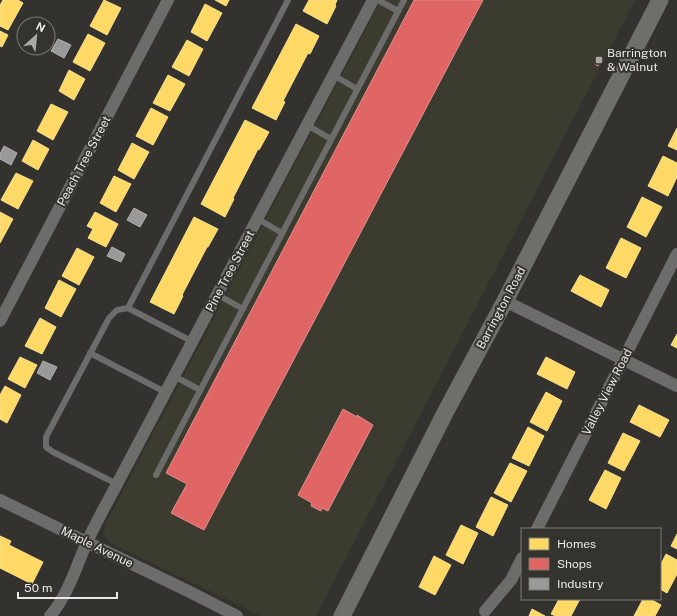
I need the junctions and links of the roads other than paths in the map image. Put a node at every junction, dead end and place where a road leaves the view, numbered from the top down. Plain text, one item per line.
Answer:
1 (168, 0) edge
2 (288, 0) edge
3 (372, 0) edge
4 (378, 0) edge
5 (404, 0) edge
6 (660, 0) edge
7 (398, 11) junction
8 (333, 75) junction
9 (357, 89) junction
10 (307, 125) junction
11 (331, 139) junction
12 (258, 219) junction
13 (282, 233) junction
14 (677, 254) edge
15 (218, 295) junction
16 (505, 301) junction
17 (128, 308) junction
18 (243, 309) junction
19 (0, 321) edge
20 (193, 342) junction
21 (90, 353) junction
22 (623, 359) junction
23 (174, 376) junction
24 (677, 386) edge
25 (200, 390) junction
26 (165, 392) junction
27 (156, 475) dead end
28 (117, 484) junction
29 (0, 500) edge
30 (538, 528) edge
31 (87, 542) junction
32 (521, 560) edge
33 (485, 611) dead end
34 (50, 616) edge
35 (237, 616) edge
36 (342, 616) edge

1 - 19 street, Peach Tree Street
2 - 17 lane
3 - 8 street, Pine Tree Street
4 - 7 lane
5 - 7 lane
6 - 16 main road, Barrington Road
7 - 9 lane
8 - 9 lane
8 - 10 street, Pine Tree Street
9 - 11 lane
10 - 11 lane
10 - 12 street, Pine Tree Street
11 - 13 lane
12 - 13 lane
12 - 15 street, Pine Tree Street
13 - 18 lane
14 - 22 street, Valley View Road
15 - 18 lane
15 - 20 street, Pine Tree Street
16 - 22 street
16 - 36 main road, Barrington Road
17 - 20 lane
17 - 21 lane
18 - 25 lane
20 - 23 street, Pine Tree Street
21 - 26 lane
21 - 28 lane
22 - 24 street
22 - 30 street, Valley View Road
23 - 25 lane
23 - 26 street, Pine Tree Street
25 - 27 lane
26 - 28 street, Pine Tree Street
28 - 31 street, Pine Tree Street
29 - 31 street, Maple Avenue
31 - 34 street, Pine Tree Street
31 - 35 street, Maple Avenue
32 - 33 street

